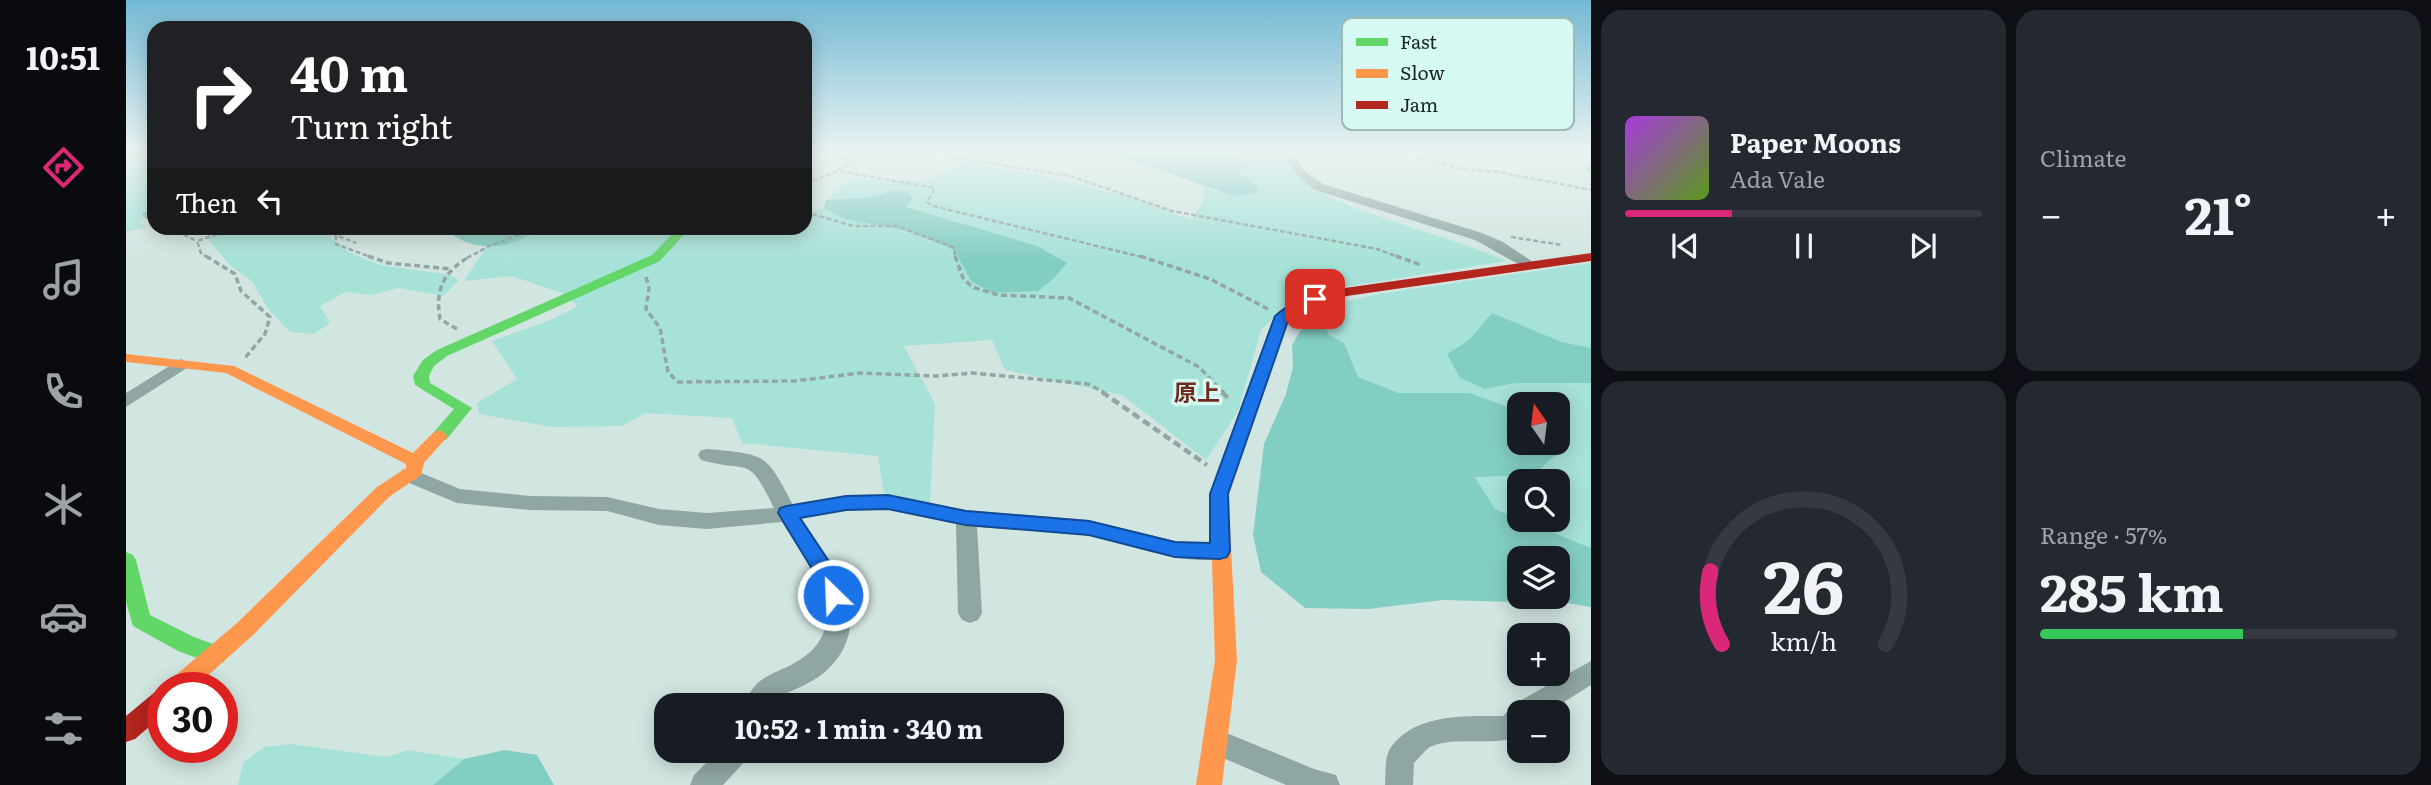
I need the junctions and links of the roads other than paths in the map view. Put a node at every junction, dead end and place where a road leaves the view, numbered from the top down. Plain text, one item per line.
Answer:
1 (1319, 187) edge
2 (677, 235) edge
3 (1591, 257) edge
4 (1532, 266) junction
5 (126, 358) edge
6 (181, 364) junction
7 (126, 401) edge
8 (708, 455) dead end
9 (412, 468) junction
10 (787, 513) junction
11 (966, 518) junction
12 (1220, 551) junction
13 (126, 560) edge
14 (970, 613) dead end
15 (216, 655) junction
16 (196, 672) edge
17 (1591, 672) edge
18 (763, 693) edge
19 (1545, 700) edge
20 (147, 713) edge
21 (1507, 728) edge
22 (126, 731) edge
23 (1217, 741) junction
24 (725, 763) edge
25 (704, 785) edge
26 (1209, 785) edge
27 (1326, 785) edge
28 (1399, 785) edge

1 - 4 street
2 - 9 street
3 - 4 street
4 - 12 street
5 - 6 street
6 - 7 street
6 - 9 street
8 - 10 street
9 - 10 street
9 - 15 street
10 - 11 street
10 - 18 street
11 - 12 street
11 - 14 street
12 - 23 street
13 - 15 street
15 - 16 street
17 - 19 street
20 - 22 street
21 - 28 street
23 - 26 street
23 - 27 street
24 - 25 street

